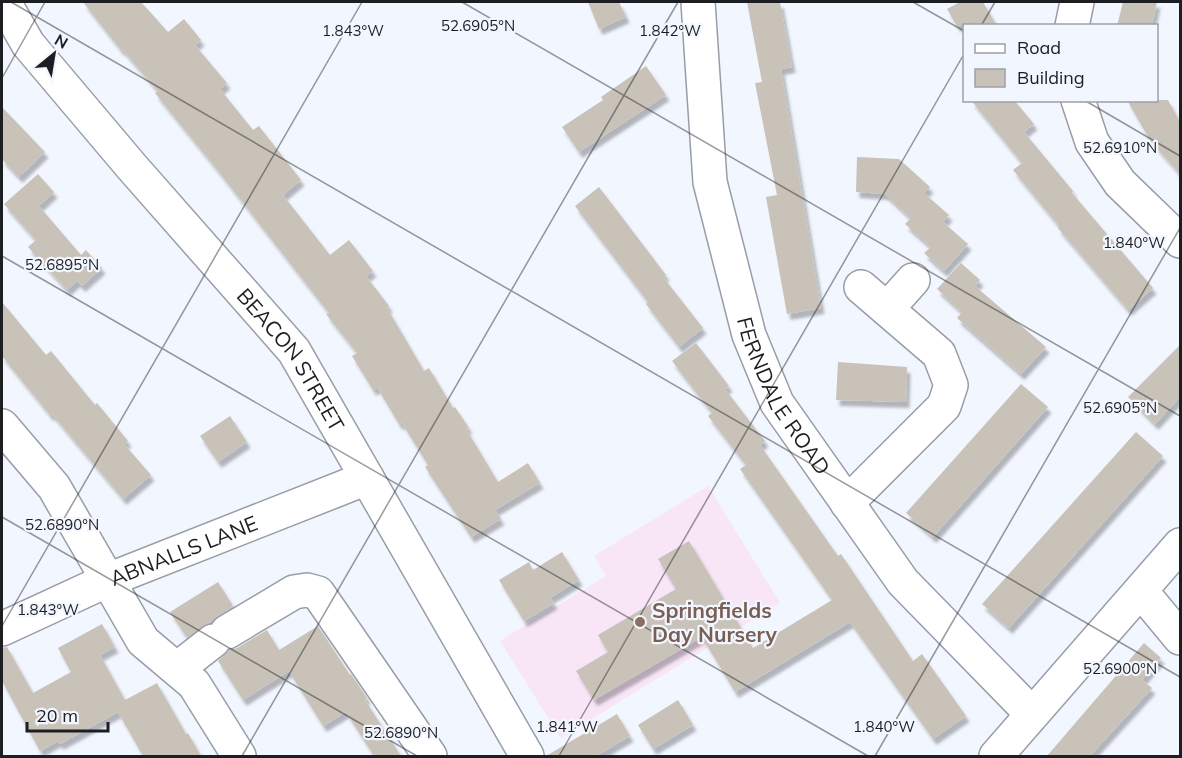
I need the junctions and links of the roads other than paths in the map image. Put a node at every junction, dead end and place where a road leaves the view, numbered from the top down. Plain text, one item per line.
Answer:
1 (4, 2) edge
2 (698, 2) edge
3 (1077, 2) edge
4 (1072, 24) edge
5 (1079, 102) edge
6 (1180, 241) edge
7 (913, 280) dead end
8 (861, 287) dead end
9 (887, 309) junction
10 (2, 426) edge
11 (367, 478) junction
12 (847, 503) junction
13 (1180, 545) edge
14 (108, 580) junction
15 (1140, 591) junction
16 (2, 629) edge
17 (1180, 638) edge
18 (177, 669) junction
19 (1032, 714) junction
20 (239, 756) edge
21 (430, 756) edge
22 (527, 756) edge
23 (996, 756) edge

1 - 11 street, BEACON STREET
2 - 12 street, FERNDALE ROAD
3 - 4 street
5 - 6 street
7 - 9 street
8 - 9 street
9 - 12 street
10 - 14 street
11 - 14 street, ABNALLS LANE
11 - 22 street, BEACON STREET
12 - 19 street, FERNDALE ROAD
13 - 15 street
14 - 16 street, ABNALLS LANE
14 - 18 street
15 - 17 street
15 - 19 street
18 - 20 street
18 - 21 street
19 - 23 street

